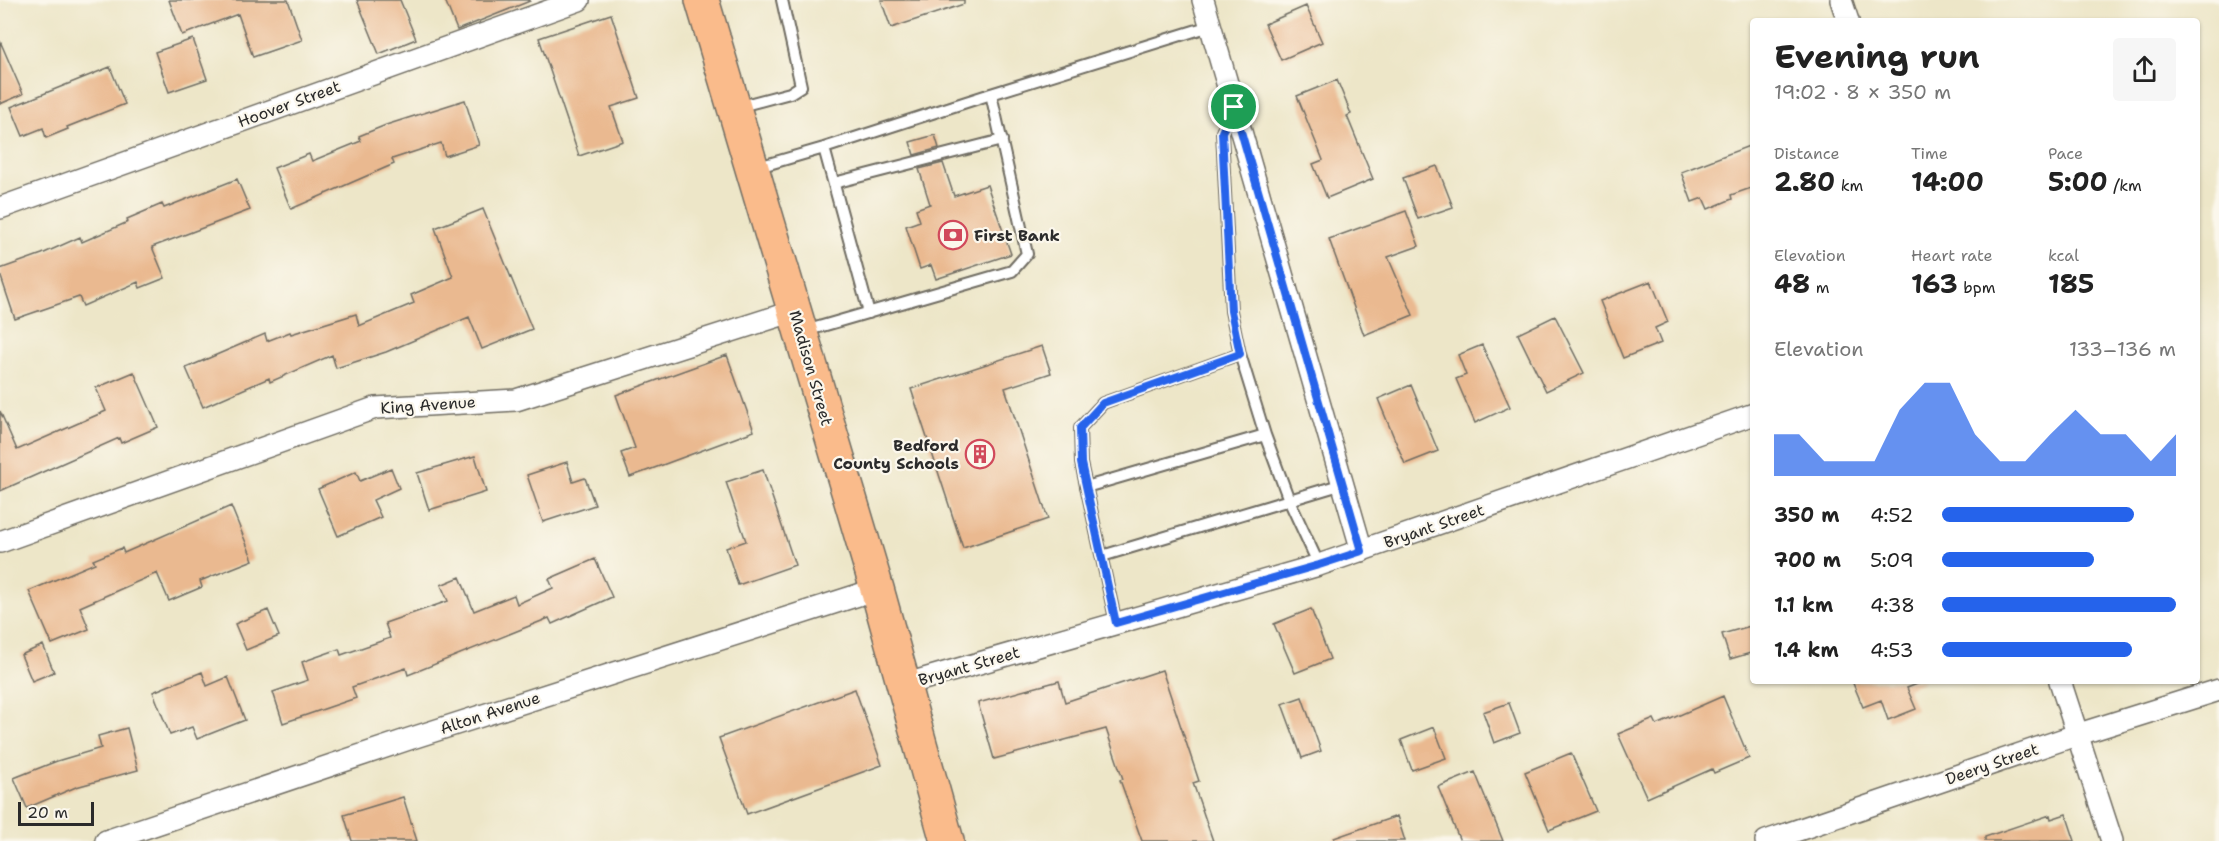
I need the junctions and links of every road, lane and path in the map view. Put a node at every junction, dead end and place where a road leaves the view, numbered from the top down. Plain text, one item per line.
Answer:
1 (579, 0) edge
2 (702, 0) edge
3 (782, 0) edge
4 (1203, 0) edge
5 (1841, 0) edge
6 (1847, 18) edge
7 (1210, 26) junction
8 (991, 94) junction
9 (1234, 107) junction
10 (734, 108) junction
11 (1002, 140) junction
12 (824, 148) junction
13 (752, 168) junction
14 (834, 183) junction
15 (0, 208) edge
16 (869, 313) junction
17 (797, 322) junction
18 (1240, 354) junction
19 (1750, 415) edge
20 (1265, 435) junction
21 (1343, 484) junction
22 (1086, 488) junction
23 (1288, 500) junction
24 (0, 542) edge
25 (1362, 551) junction
26 (1102, 556) junction
27 (1319, 565) junction
28 (877, 589) junction
29 (1116, 623) junction
30 (2061, 684) edge
31 (903, 685) junction
32 (2219, 690) edge
33 (2076, 735) junction
34 (106, 841) edge
35 (947, 841) edge
36 (1766, 841) edge
37 (2112, 841) edge

1 - 15 street, Hoover Street
2 - 10 main road, Madison Street
3 - 10 lane
4 - 7 street
5 - 6 street
7 - 8 lane
7 - 9 street
8 - 11 lane
8 - 12 lane
9 - 18 lane
9 - 21 street
10 - 13 main road, Madison Street
11 - 14 lane
11 - 16 lane
12 - 13 lane
12 - 14 lane
13 - 17 main road, Madison Street
14 - 16 lane
16 - 17 lane
17 - 24 street, King Avenue
17 - 28 main road, Madison Street
18 - 20 lane
18 - 22 lane
19 - 25 street, Bryant Street
20 - 22 lane
20 - 23 lane
21 - 23 lane
21 - 25 street
22 - 26 lane
23 - 26 lane
23 - 27 lane
25 - 27 street, Bryant Street
26 - 29 lane
27 - 29 street, Bryant Street
28 - 31 main road, Madison Street
28 - 34 street, Alton Avenue
29 - 31 street, Bryant Street
30 - 33 street
31 - 35 main road, Madison Street
32 - 33 street, Deery Street
33 - 36 street, Deery Street
33 - 37 street

